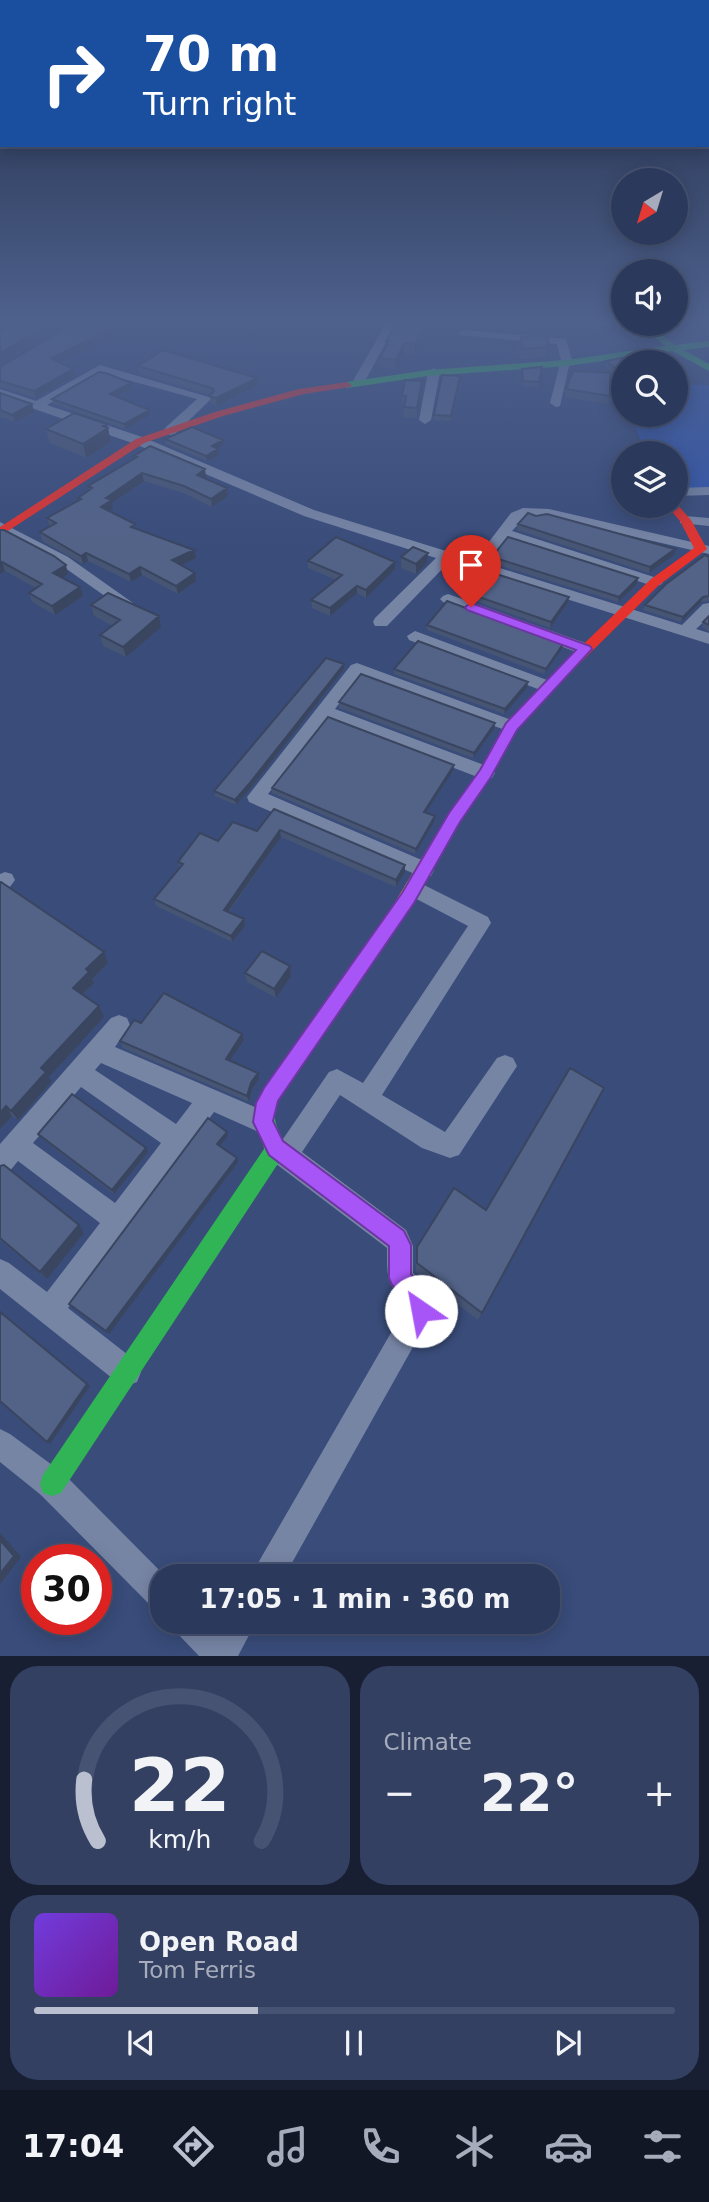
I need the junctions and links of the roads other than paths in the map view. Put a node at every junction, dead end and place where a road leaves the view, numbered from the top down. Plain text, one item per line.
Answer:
1 (12, 397) edge
2 (52, 397) edge
3 (203, 397) edge
4 (279, 397) edge
5 (429, 397) edge
6 (557, 397) edge
7 (556, 403) dead end
8 (37, 406) junction
9 (425, 420) dead end
10 (170, 431) junction
11 (140, 441) junction
12 (709, 491) edge
13 (688, 492) edge
14 (685, 520) joint
15 (709, 522) edge
16 (2, 529) edge
17 (504, 533) junction
18 (705, 550) edge
19 (446, 556) junction
20 (478, 566) junction
21 (655, 582) junction
22 (448, 599) edge
23 (125, 603) edge
24 (709, 608) edge
25 (626, 611) junction
26 (381, 622) dead end
27 (686, 630) junction
28 (415, 636) dead end
29 (709, 639) edge
30 (585, 649) junction
31 (549, 687) junction
32 (324, 710) junction
33 (511, 726) junction
34 (486, 773) junction
35 (419, 879) junction
36 (119, 1025) dead end
37 (97, 1050) junction
38 (505, 1066) dead end
39 (79, 1072) junction
40 (366, 1099) junction
41 (209, 1100) junction
42 (263, 1122) junction
43 (178, 1140) junction
44 (281, 1151) junction
45 (8, 1154) edge
46 (117, 1221) junction
47 (0, 1272) edge
48 (49, 1311) junction
49 (127, 1372) junction
50 (0, 1444) edge
51 (52, 1484) junction
52 (273, 1564) edge
53 (150, 1583) edge
54 (200, 1634) edge
55 (233, 1634) edge
56 (221, 1655) edge

1 - 8 street
2 - 8 street
3 - 10 street
4 - 10 street
5 - 9 street
6 - 7 street
8 - 11 street
10 - 11 street
11 - 16 street
11 - 19 street
12 - 13 street
14 - 15 street
14 - 18 street
16 - 23 street
17 - 18 street
17 - 20 street
17 - 21 street
18 - 21 street
19 - 20 street
19 - 26 street
20 - 25 street
21 - 25 street
22 - 30 street
24 - 27 street
25 - 27 street
25 - 30 street
27 - 29 street
28 - 31 street
30 - 31 street
31 - 33 street
32 - 33 street
32 - 34 street
32 - 35 street
33 - 34 street
34 - 35 street
35 - 40 street
35 - 42 street
36 - 37 street
37 - 39 street
37 - 41 street
38 - 40 street
39 - 43 street
39 - 45 street
40 - 44 street
41 - 42 street
41 - 43 street
42 - 44 street
43 - 46 street
44 - 49 street
44 - 52 street
45 - 46 street
46 - 48 street
47 - 48 street
48 - 49 street
49 - 51 street
50 - 51 street
51 - 53 street
54 - 56 street
55 - 56 street

